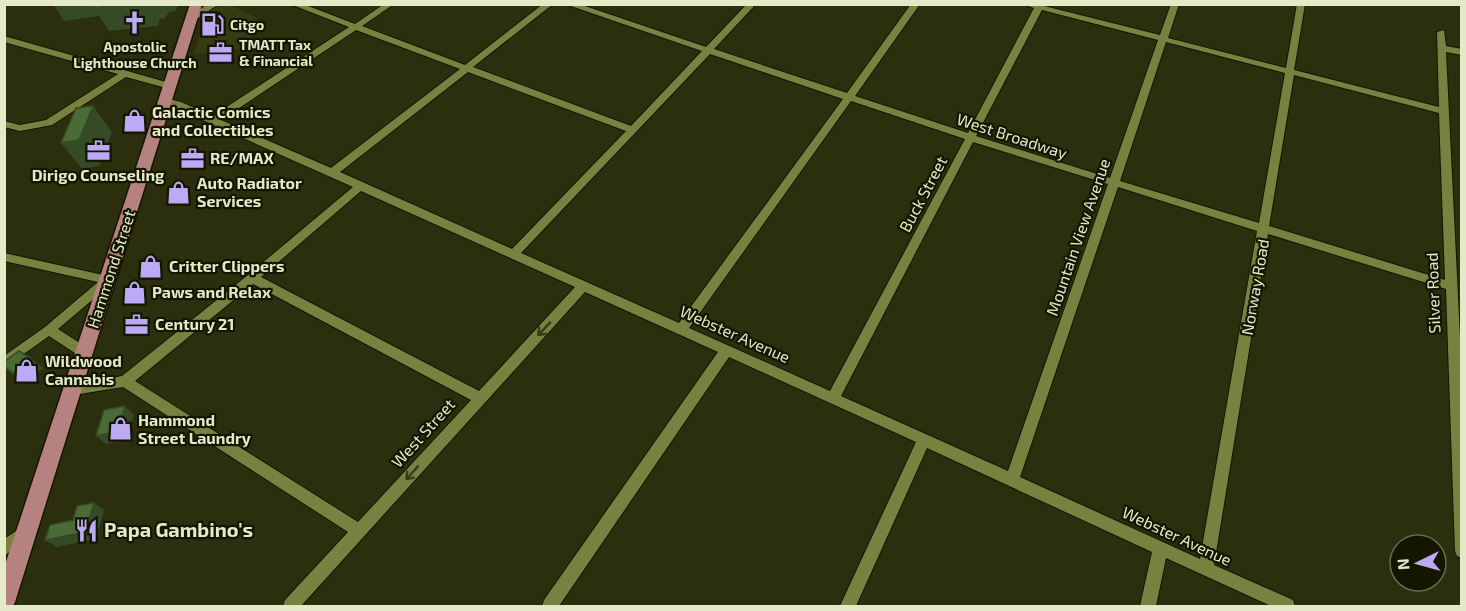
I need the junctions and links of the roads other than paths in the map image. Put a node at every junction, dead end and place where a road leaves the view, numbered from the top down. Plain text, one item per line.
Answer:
1 (215, 4) edge
2 (294, 4) edge
3 (390, 4) edge
4 (549, 4) edge
5 (569, 4) edge
6 (752, 4) edge
7 (916, 4) edge
8 (1027, 4) edge
9 (1175, 4) edge
10 (1301, 4) edge
11 (1040, 6) edge
12 (194, 11) edge
13 (355, 27) junction
14 (1441, 32) dead end
15 (4, 39) edge
16 (1163, 41) junction
17 (1441, 48) junction
18 (707, 51) junction
19 (1461, 52) edge
20 (466, 68) junction
21 (1291, 72) junction
22 (124, 74) junction
23 (168, 94) junction
24 (849, 99) junction
25 (1443, 111) junction
26 (214, 120) junction
27 (4, 124) edge
28 (633, 130) junction
29 (971, 139) junction
30 (332, 173) junction
31 (1114, 184) junction
32 (360, 186) junction
33 (1265, 231) junction
34 (514, 254) junction
35 (4, 257) edge
36 (252, 278) junction
37 (108, 280) junction
38 (583, 286) junction
39 (1450, 286) junction
40 (49, 330) junction
41 (681, 330) junction
42 (727, 350) junction
43 (85, 353) junction
44 (4, 363) edge
45 (125, 381) junction
46 (73, 390) junction
47 (833, 398) junction
48 (479, 399) junction
49 (924, 440) junction
50 (1012, 480) junction
51 (28, 529) junction
52 (359, 531) junction
53 (4, 549) edge
54 (1160, 549) junction
55 (1461, 551) edge
56 (1206, 569) junction
57 (4, 603) edge
58 (291, 606) edge
59 (550, 606) edge
60 (848, 606) edge
61 (1148, 606) edge
62 (1287, 606) edge

1 - 12 street
2 - 13 street
3 - 13 street
4 - 20 street
5 - 18 street, West Broadway
6 - 18 street
7 - 24 street
8 - 11 street
9 - 16 street, Mountain View Avenue
10 - 21 street, Norway Road
11 - 16 street
11 - 29 street, Buck Street
12 - 23 main road, Hammond Street
13 - 20 street
13 - 26 street
14 - 17 street, Silver Road
15 - 22 street, Webster Avenue
16 - 21 street
16 - 31 street, Mountain View Avenue
17 - 19 street
17 - 25 street, Silver Road
18 - 24 street, West Broadway
18 - 28 street
20 - 28 street
20 - 30 street
21 - 25 street
21 - 33 street, Norway Road
22 - 23 street, Webster Avenue
22 - 27 street
23 - 26 street, Webster Avenue
23 - 37 main road, Hammond Street
24 - 29 street, West Broadway
24 - 41 street
25 - 39 street, Silver Road
26 - 30 street, Webster Avenue
28 - 34 street
29 - 31 street, West Broadway
29 - 47 street, Buck Street
30 - 32 street, Webster Avenue
31 - 33 street, West Broadway
31 - 50 street, Mountain View Avenue
32 - 34 street, Webster Avenue
32 - 36 street
33 - 39 street, West Broadway
33 - 56 street, Norway Road
34 - 38 street, Webster Avenue
35 - 37 street
36 - 45 street
36 - 48 street
37 - 40 street
37 - 43 main road, Hammond Street
38 - 41 street, Webster Avenue
38 -> 48 street, West Street
39 - 55 street, Silver Road
40 - 43 street
40 - 44 street
41 - 42 street, Webster Avenue
42 - 47 street, Webster Avenue
42 - 59 street
43 - 46 main road, Hammond Street
45 - 46 street
45 - 52 street
46 - 51 main road, Hammond Street
47 - 49 street, Webster Avenue
48 -> 52 street, West Street
49 - 50 street, Webster Avenue
49 - 60 street
50 - 54 street, Webster Avenue
51 - 53 street
51 - 57 main road, Hammond Street
52 - 58 street, West Street
54 - 56 street, Webster Avenue
54 - 61 street
56 - 62 street, Webster Avenue

